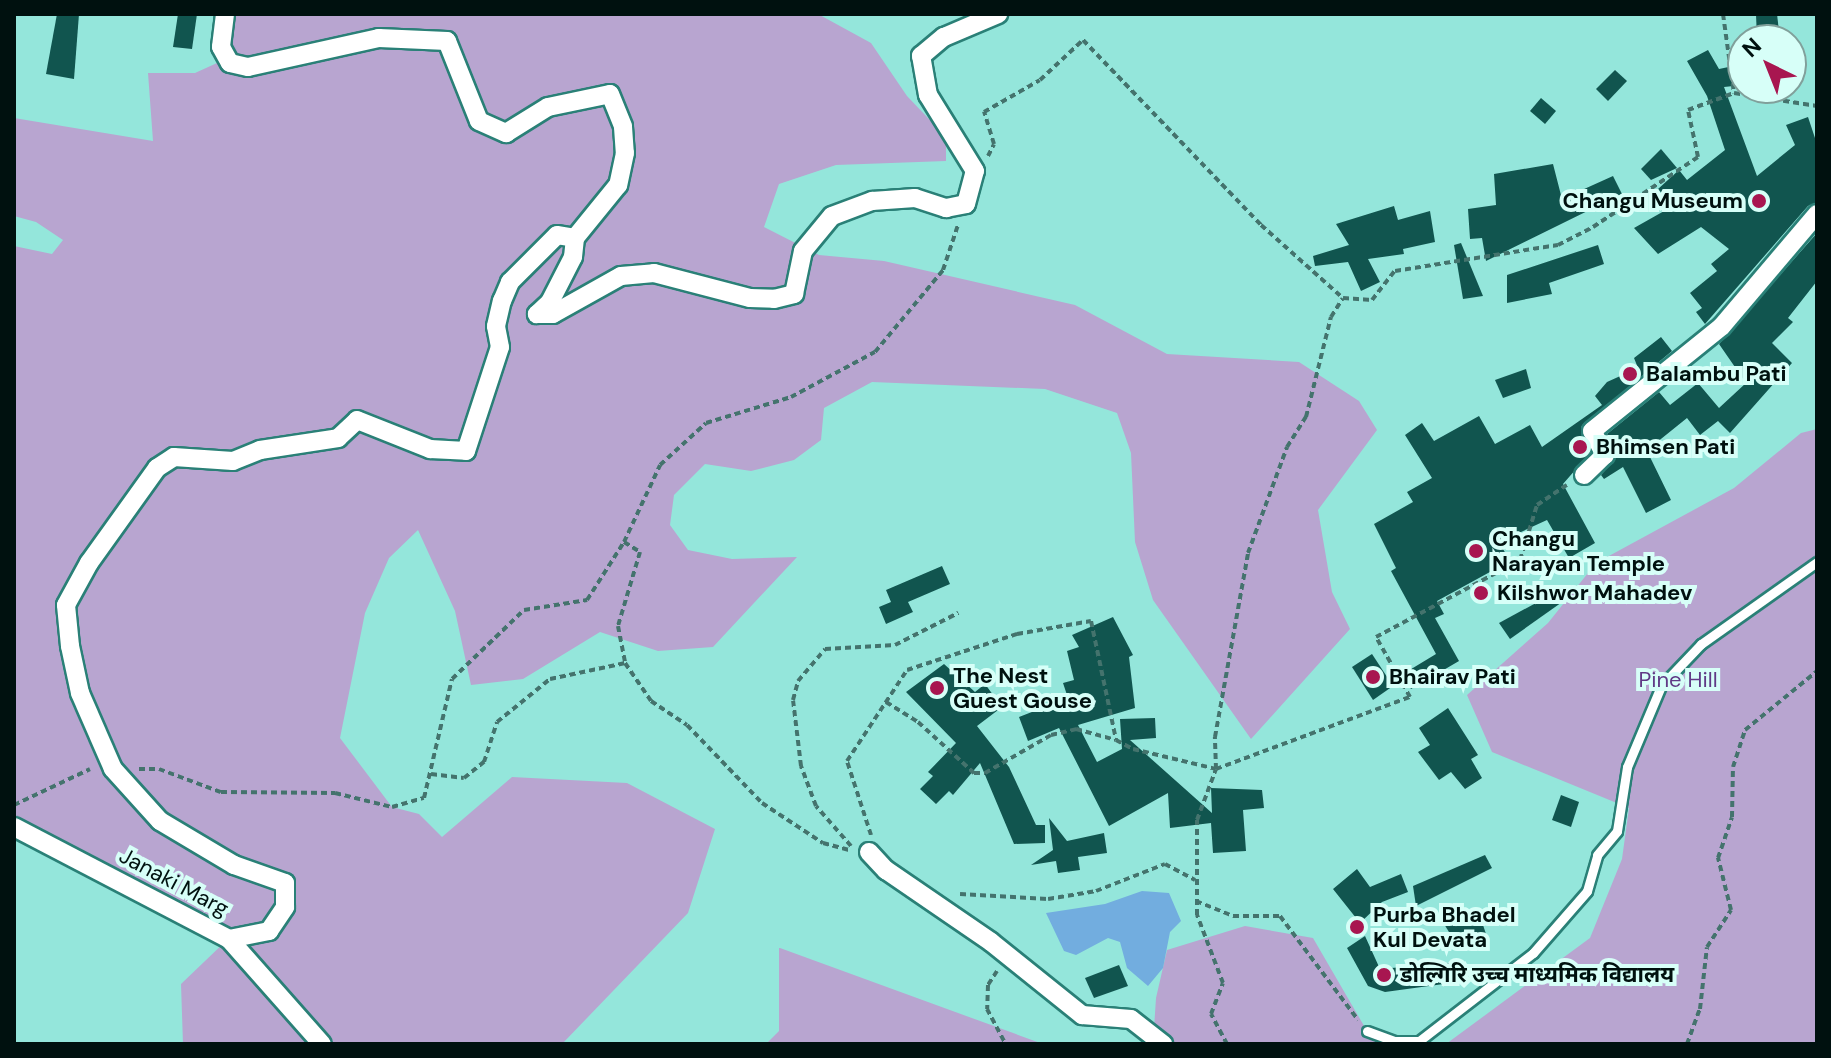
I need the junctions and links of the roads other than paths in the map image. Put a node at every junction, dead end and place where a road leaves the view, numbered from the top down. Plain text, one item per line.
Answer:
1 (225, 14) edge
2 (998, 14) edge
3 (1817, 214) edge
4 (575, 238) junction
5 (1584, 475) road end
6 (1817, 562) edge
7 (14, 827) edge
8 (862, 852) road end
9 (229, 939) junction
10 (1367, 1031) road end
11 (322, 1044) edge
12 (1163, 1044) edge

1 - 4 street
2 - 4 street
3 - 5 street
4 - 9 street
6 - 10 lane
7 - 9 street, Janaki Marg
8 - 12 street
9 - 11 street, Janaki Marg

